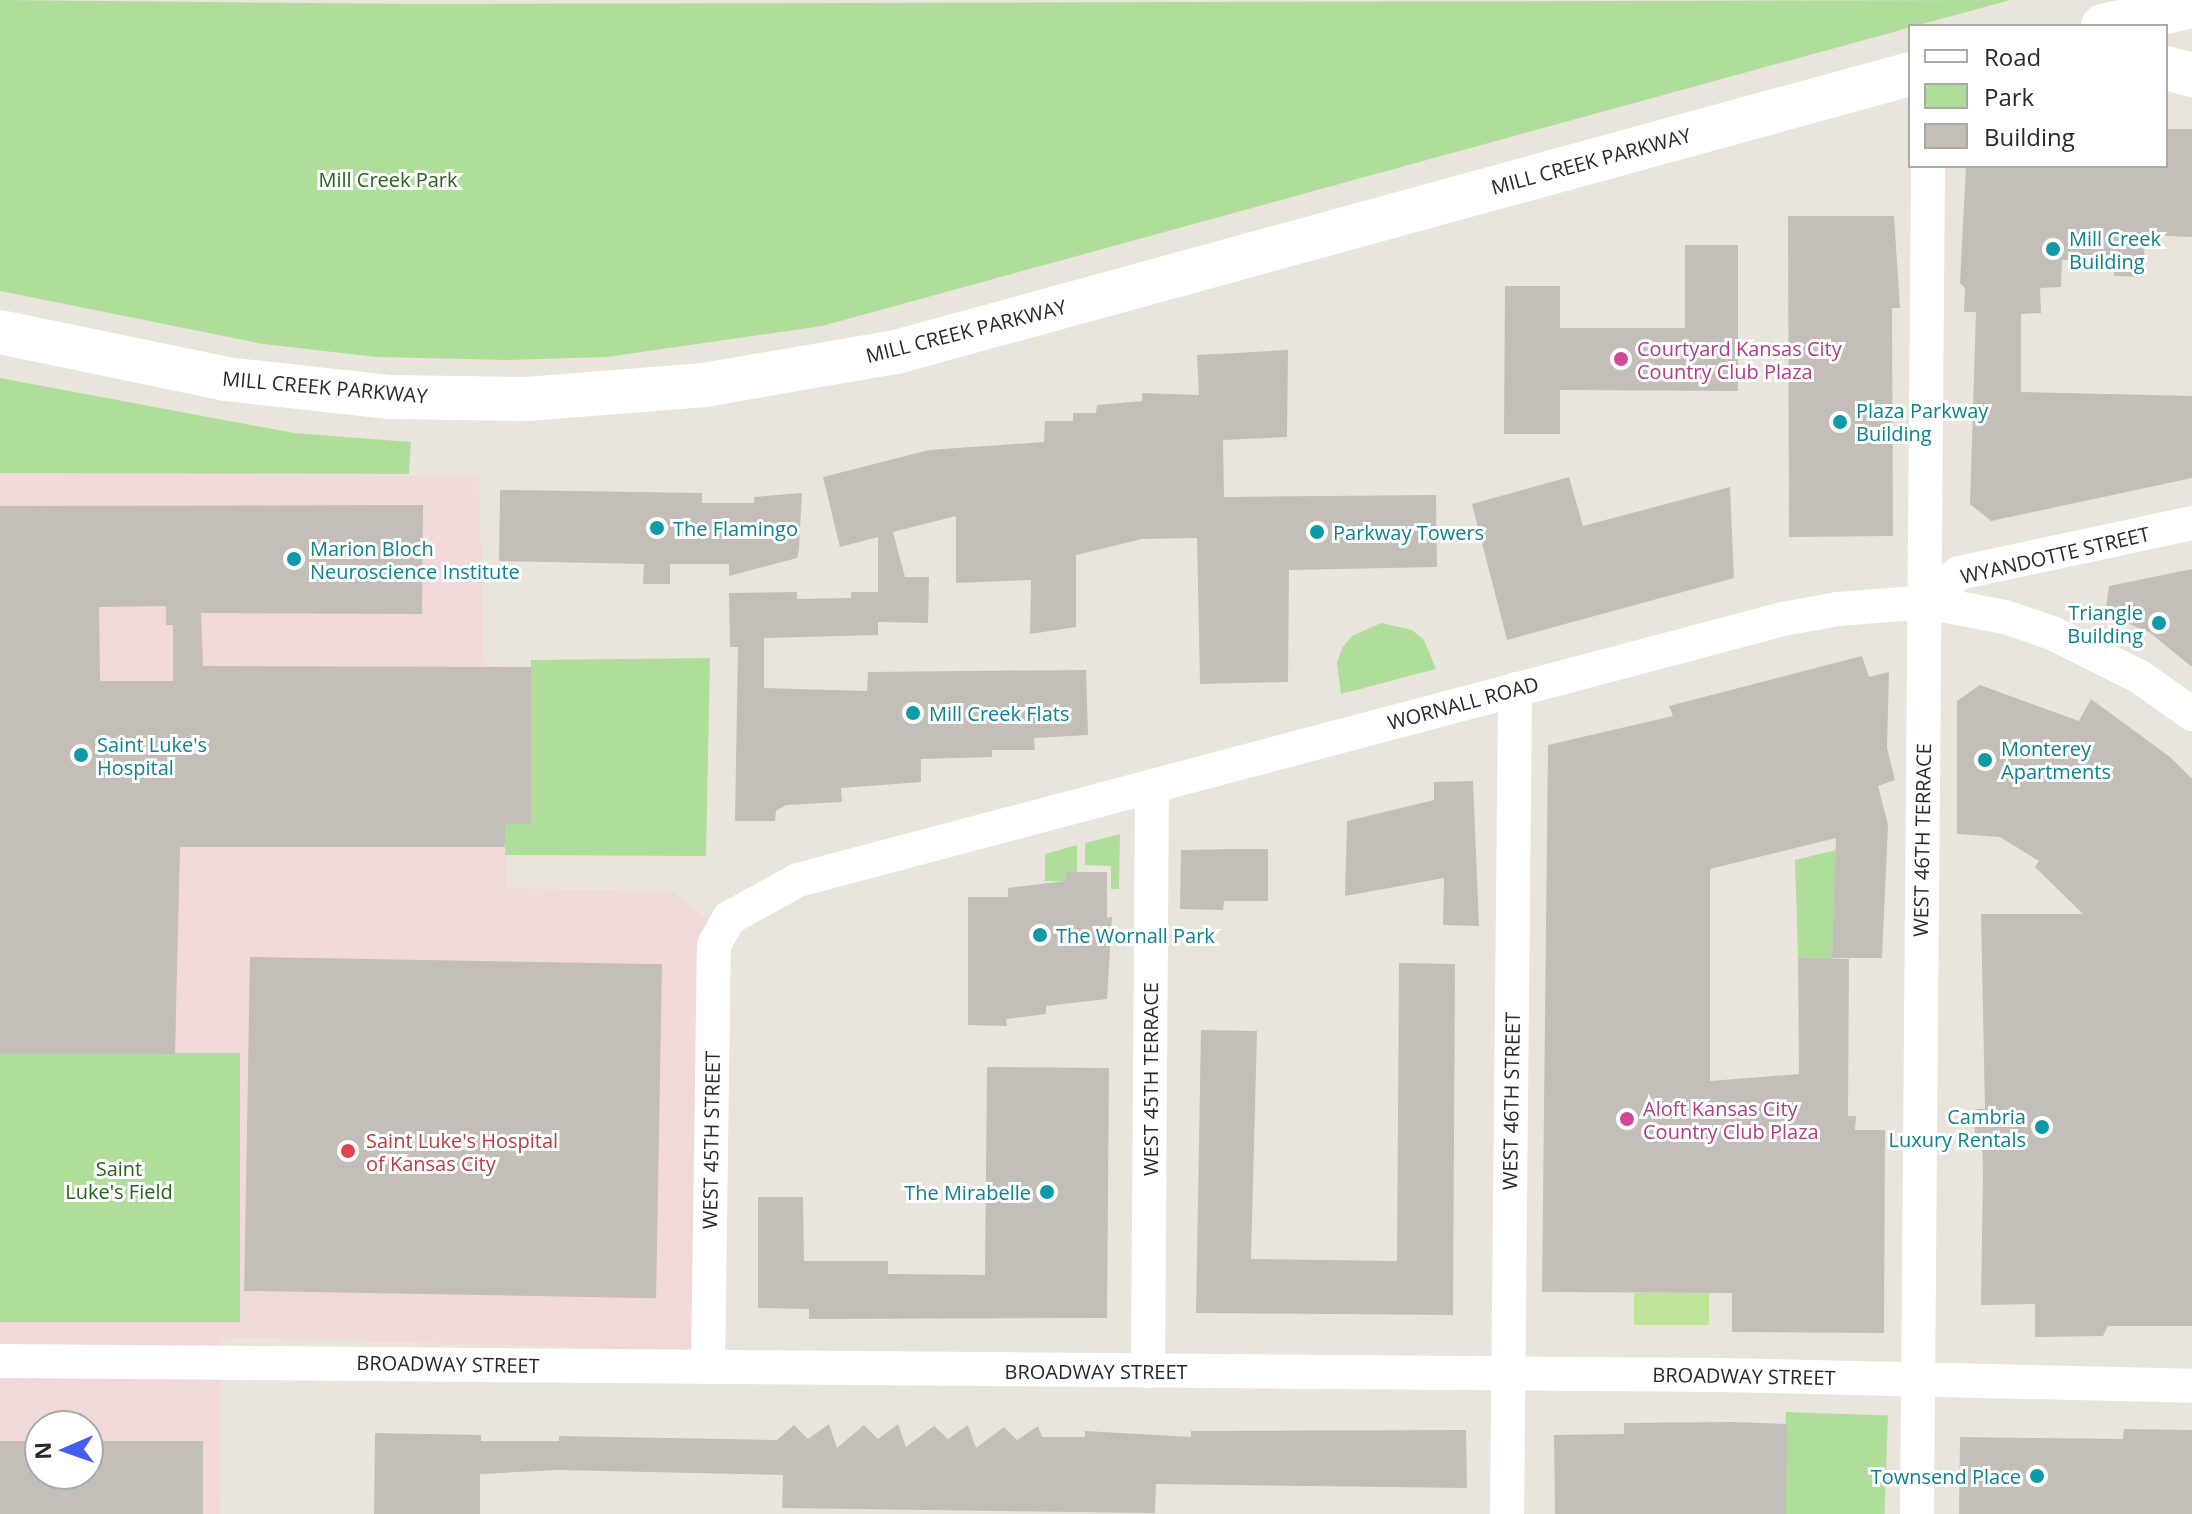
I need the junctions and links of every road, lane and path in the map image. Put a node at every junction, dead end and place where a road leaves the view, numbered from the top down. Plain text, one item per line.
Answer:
1 (2192, 6) edge
2 (2112, 24) edge
3 (2168, 69) edge
4 (1908, 75) edge
5 (2192, 75) edge
6 (1928, 168) edge
7 (0, 332) edge
8 (2192, 523) edge
9 (1926, 602) junction
10 (1515, 689) junction
11 (2192, 714) edge
12 (1152, 787) junction
13 (729, 918) joint
14 (0, 1361) edge
15 (708, 1367) junction
16 (1148, 1371) junction
17 (1508, 1373) junction
18 (1918, 1380) junction
19 (2192, 1386) edge
20 (1507, 1514) edge
21 (1917, 1514) edge

1 - 2 main road
3 - 5 main road
4 - 7 main road, MILL CREEK PARKWAY
6 - 9 street, WEST 46TH TERRACE
8 - 9 street, WYANDOTTE STREET
9 - 10 street, WORNALL ROAD
9 - 11 street, WORNALL ROAD
9 - 18 street, WEST 46TH TERRACE
10 - 12 street, WORNALL ROAD
10 - 17 street, WEST 46TH STREET
12 - 13 street, WORNALL ROAD
12 - 16 street, WEST 45TH TERRACE
13 - 15 street, WEST 45TH STREET
14 - 15 street, BROADWAY STREET
15 - 16 street, BROADWAY STREET
16 - 17 street, BROADWAY STREET
17 - 18 street, BROADWAY STREET
17 - 20 street, WEST 46TH STREET
18 - 19 street, BROADWAY STREET
18 - 21 street, WEST 46TH TERRACE

